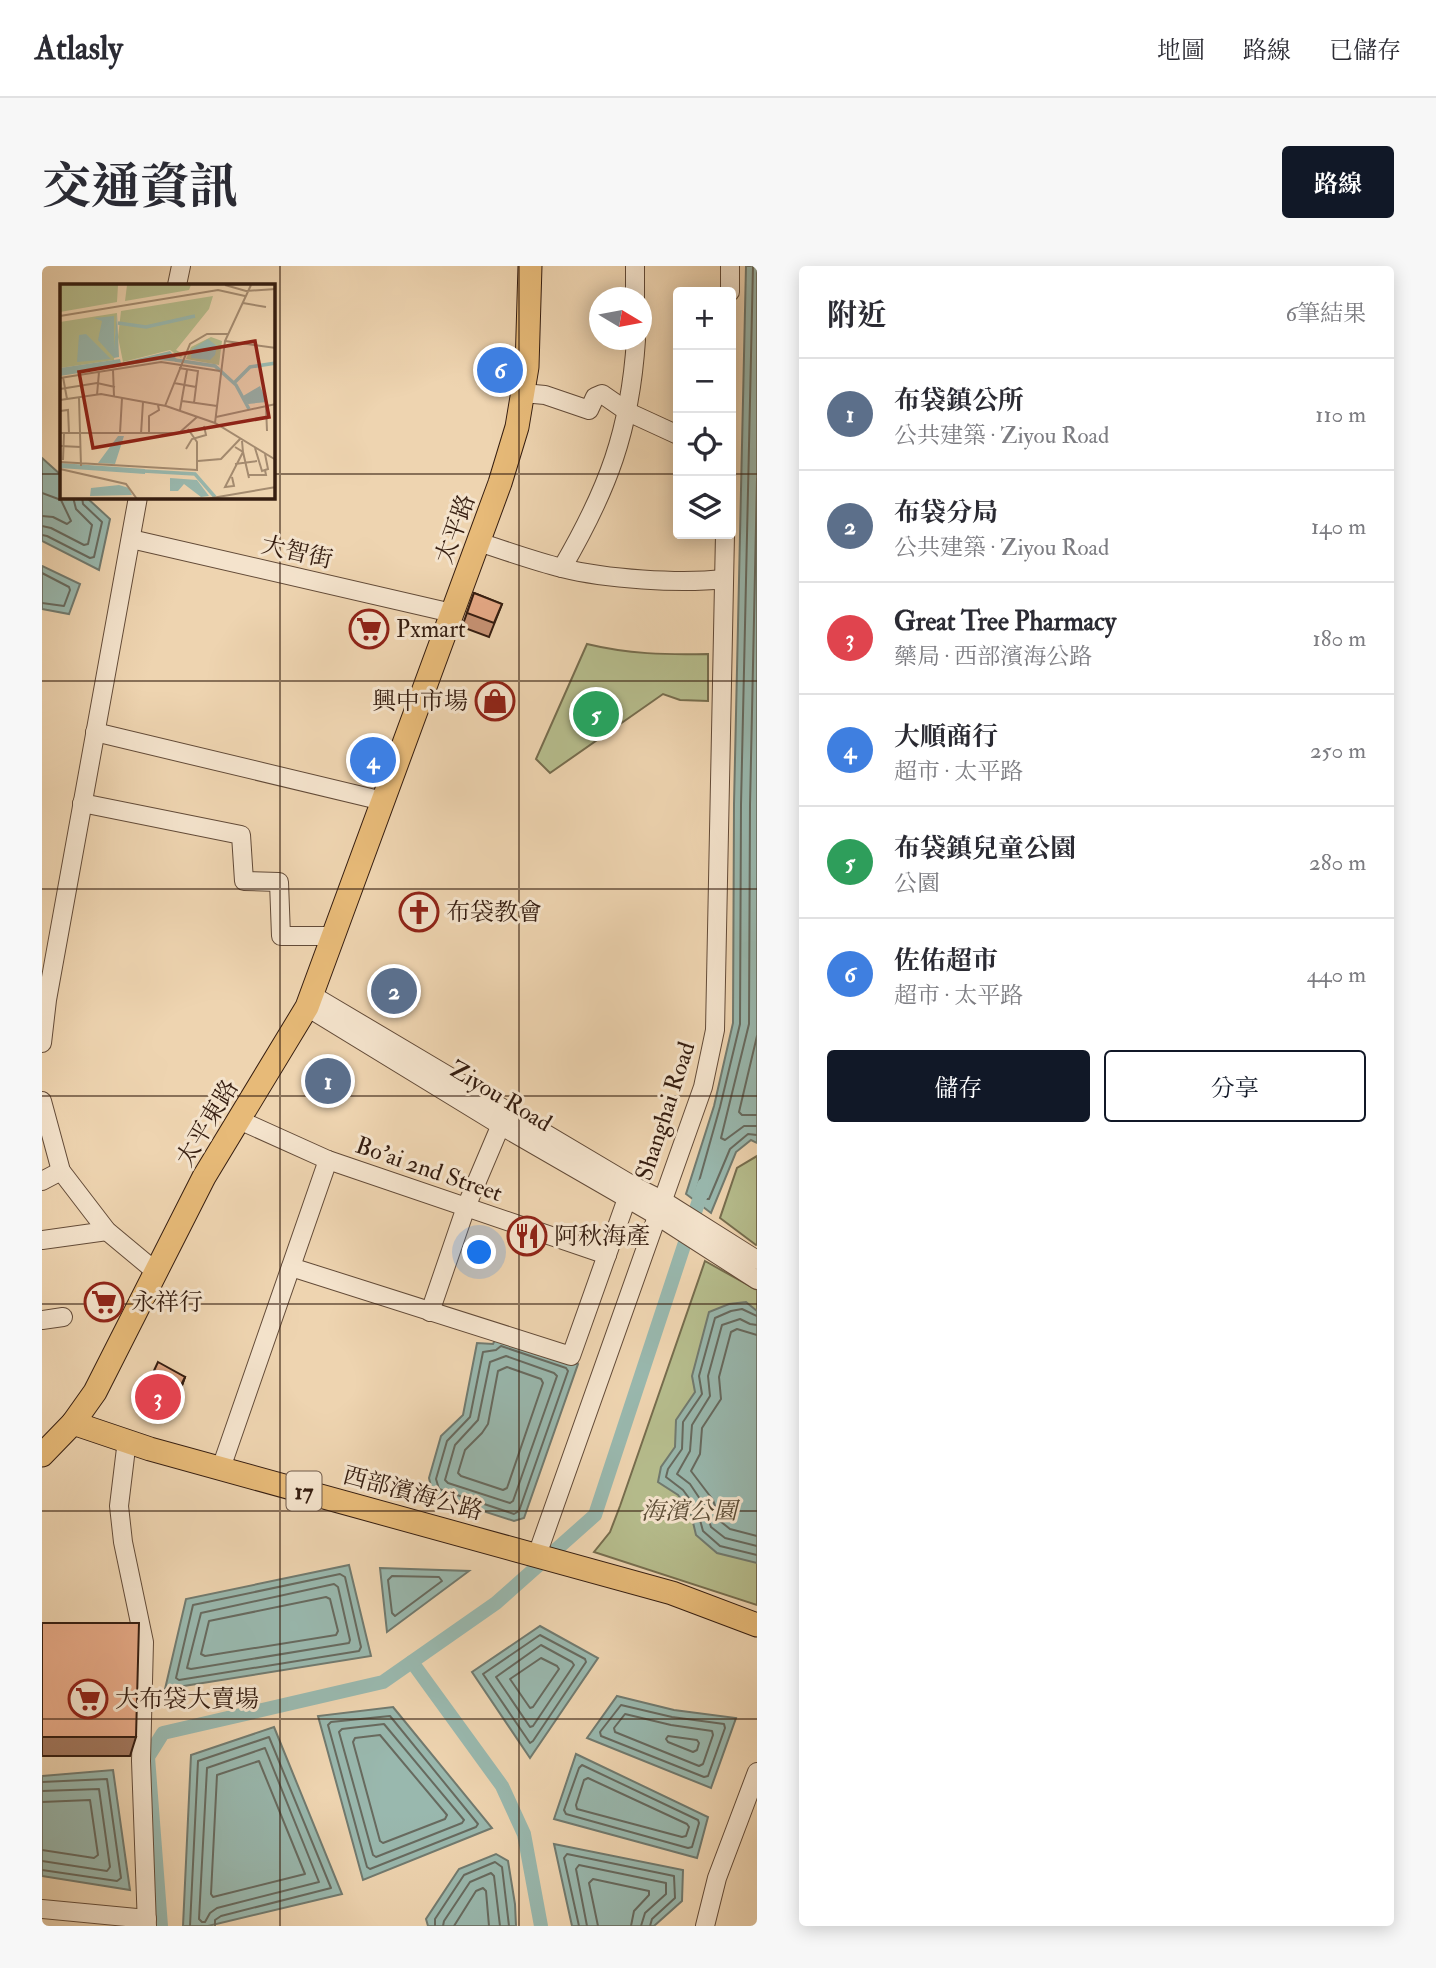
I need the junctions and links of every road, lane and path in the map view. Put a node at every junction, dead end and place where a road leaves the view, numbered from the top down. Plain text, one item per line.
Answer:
1 (181, 266) edge
2 (530, 266) edge
3 (635, 266) edge
4 (730, 266) edge
5 (177, 284) edge
6 (635, 287) edge
7 (730, 287) edge
8 (635, 350) edge
9 (523, 393) junction
10 (628, 412) junction
11 (673, 433) edge
12 (138, 499) edge
13 (131, 538) junction
14 (725, 539) edge
15 (479, 542) junction
16 (562, 568) junction
17 (724, 579) junction
18 (452, 614) junction
19 (95, 732) junction
20 (383, 801) junction
21 (82, 803) junction
22 (333, 936) junction
23 (309, 1001) junction
24 (42, 1043) edge
25 (42, 1101) edge
26 (503, 1118) junction
27 (240, 1120) junction
28 (328, 1160) junction
29 (61, 1171) junction
30 (42, 1181) edge
31 (630, 1192) junction
32 (466, 1207) junction
33 (666, 1212) junction
34 (107, 1231) junction
35 (42, 1240) edge
36 (710, 1240) junction
37 (609, 1250) junction
38 (757, 1260) edge
39 (291, 1267) junction
40 (155, 1271) junction
41 (757, 1280) edge
42 (430, 1312) junction
43 (63, 1317) dead end
44 (42, 1320) edge
45 (73, 1423) junction
46 (127, 1440) junction
47 (42, 1455) edge
48 (220, 1468) junction
49 (537, 1555) junction
50 (757, 1625) edge
51 (757, 1772) edge
52 (42, 1909) edge
53 (147, 1923) edge
54 (705, 1926) edge

1 - 5 street
2 - 9 main road, 太平路
3 - 6 street
4 - 7 street
8 - 10 street
9 - 10 street
9 - 15 main road, 太平路
10 - 11 street
10 - 16 street
12 - 13 street
13 - 18 street, 大智街
13 - 19 street
14 - 17 street, Shanghai Road
15 - 16 street
15 - 18 main road, 太平路
16 - 17 street
17 - 33 street, Shanghai Road
18 - 20 main road, 太平路
19 - 20 street
19 - 21 street
20 - 22 main road, 太平東路
21 - 22 street
21 - 24 street
22 - 23 main road, 太平東路
23 - 26 street, Ziyou Road
23 - 27 main road, 太平東路
25 - 29 street
26 - 31 street, Ziyou Road
26 - 32 street
27 - 28 street, Bo’ai 2nd Street
27 - 40 main road, 太平東路
28 - 32 street, Bo’ai 2nd Street
28 - 39 street
29 - 30 street
29 - 34 street
31 - 33 street, Ziyou Road
31 - 37 street
32 - 37 street, Bo’ai 2nd Street
32 - 42 street
33 - 36 street, Ziyou Road
33 - 49 street, Shanghai Road
34 - 35 street
34 - 40 street
36 - 38 street
36 - 41 street
37 - 42 street
39 - 42 street
39 - 48 street
40 - 45 main road, 太平東路
43 - 44 street
45 - 46 main road, 西部濱海公路 / 17
45 - 47 main road, 太平東路
46 - 48 main road, 西部濱海公路 / 17
46 - 53 street
48 - 49 main road, 西部濱海公路 / 17
49 - 50 main road, 17
51 - 54 street
52 - 53 street

